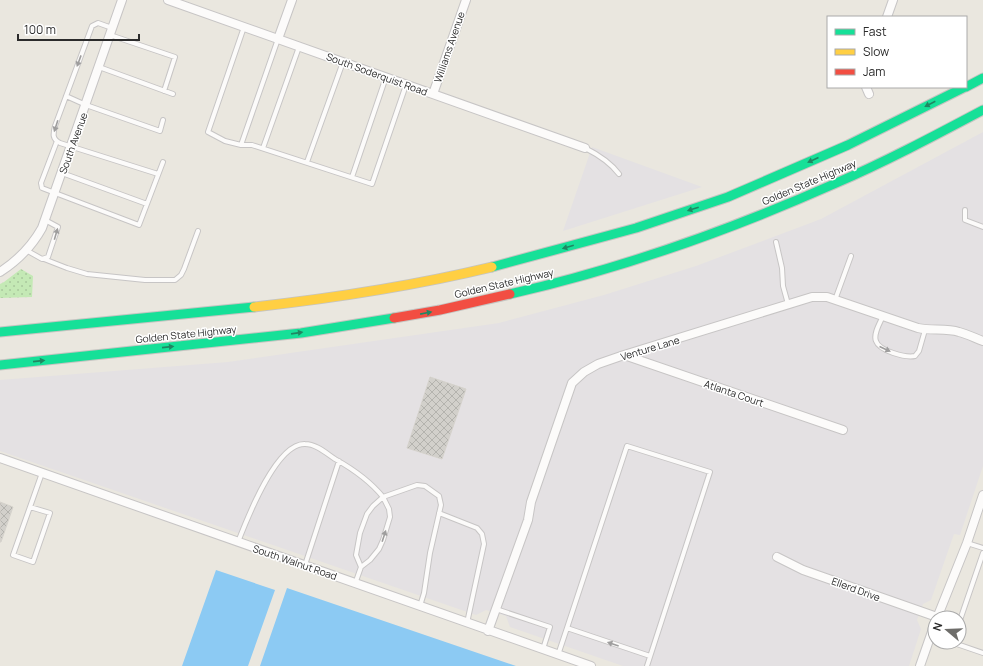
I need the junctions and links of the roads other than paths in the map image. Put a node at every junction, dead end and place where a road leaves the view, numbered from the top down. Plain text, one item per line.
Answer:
1 (122, 0) edge
2 (168, 0) edge
3 (292, 0) edge
4 (466, 0) edge
5 (893, 0) edge
6 (887, 16) edge
7 (244, 27) junction
8 (112, 32) junction
9 (278, 39) junction
10 (300, 47) junction
11 (343, 62) junction
12 (99, 67) junction
13 (386, 77) junction
14 (983, 78) edge
15 (406, 85) junction
16 (967, 86) edge
17 (964, 88) edge
18 (164, 91) junction
19 (173, 94) dead end
20 (433, 94) junction
21 (66, 96) junction
22 (86, 104) junction
23 (983, 110) edge
24 (164, 120) dead end
25 (57, 141) junction
26 (241, 145) junction
27 (72, 146) junction
28 (263, 148) junction
29 (585, 148) joint
30 (163, 162) dead end
31 (307, 162) junction
32 (62, 173) junction
33 (158, 174) junction
34 (619, 174) dead end
35 (352, 177) junction
36 (55, 194) junction
37 (147, 204) junction
38 (965, 210) dead end
39 (45, 220) junction
40 (983, 227) edge
41 (198, 231) dead end
42 (776, 242) dead end
43 (26, 250) junction
44 (851, 256) dead end
45 (44, 259) junction
46 (0, 272) edge
47 (835, 300) junction
48 (788, 305) junction
49 (882, 316) junction
50 (925, 330) junction
51 (0, 332) edge
52 (983, 341) edge
53 (624, 355) junction
54 (0, 365) edge
55 (843, 430) dead end
56 (0, 458) edge
57 (339, 461) junction
58 (42, 473) junction
59 (983, 495) edge
60 (383, 497) junction
61 (30, 507) junction
62 (439, 513) junction
63 (238, 542) junction
64 (967, 543) junction
65 (983, 548) edge
66 (983, 553) edge
67 (777, 557) dead end
68 (305, 566) junction
69 (361, 567) junction
70 (355, 584) junction
71 (420, 606) junction
72 (496, 609) junction
73 (940, 610) edge
74 (963, 610) edge
75 (927, 616) edge
76 (466, 623) junction
77 (567, 628) junction
78 (488, 631) junction
79 (967, 647) edge
80 (542, 649) junction
81 (927, 650) edge
82 (983, 653) edge
83 (558, 655) junction
84 (650, 656) junction
85 (591, 666) edge
86 (647, 666) edge
87 (920, 666) edge

1 - 8 street, South Avenue
2 - 7 street, South Soderquist Road
3 - 9 street
4 - 20 street, Williams Avenue
5 - 6 street
7 - 9 street, South Soderquist Road
7 - 26 lane
8 - 12 street, South Avenue
8 - 18 lane
8 -> 21 lane
9 - 10 street, South Soderquist Road
9 - 26 lane
10 - 11 street, South Soderquist Road
10 - 28 lane
11 - 13 street, South Soderquist Road
11 - 31 lane
12 - 18 lane
12 - 22 street, South Avenue
13 - 15 street, South Soderquist Road
13 - 35 lane
14 - 16 highway, Golden State Highway
15 - 20 street, South Soderquist Road
15 - 35 lane
17 -> 51 highway, Golden State Highway
18 - 19 lane
20 - 29 street, South Soderquist Road
21 - 22 lane
21 -> 25 lane
22 - 24 lane
22 - 27 street, South Avenue
54 -> 23 highway, Golden State Highway
25 - 27 lane
25 - 36 lane
26 - 28 lane
27 - 32 street, South Avenue
27 - 33 lane
28 - 31 lane
29 - 34 lane
30 - 33 lane
31 - 35 lane
32 - 36 street, South Avenue
32 - 37 lane
33 - 37 lane
36 - 37 lane
36 - 39 street, South Avenue
38 - 40 lane
39 - 43 street, South Avenue
45 -> 39 lane
41 - 45 lane
42 - 48 lane
43 - 45 lane
43 - 46 street, South Avenue
44 - 47 lane
47 - 48 street, Venture Lane
47 - 49 street, Venture Lane
48 - 53 street, Venture Lane
49 - 50 street, Venture Lane
49 -> 50 lane
50 - 52 street, Venture Lane
53 - 55 street, Atlanta Court
53 - 72 street, Venture Lane
56 - 58 street, South Walnut Road
57 - 60 lane
57 - 63 lane
57 - 68 lane
58 - 61 lane
58 - 63 street, South Walnut Road
59 - 64 street
60 - 62 lane
60 - 69 lane
69 -> 60 lane
61 - 61 lane
62 - 71 lane
62 - 76 lane
63 - 68 street, South Walnut Road
64 - 65 lane
64 - 73 street
66 - 74 lane
67 - 75 street, Ellerd Drive
68 - 70 street, South Walnut Road
69 - 70 lane
70 - 71 street, South Walnut Road
71 - 76 street, South Walnut Road
72 - 78 street, Venture Lane
72 - 80 lane
76 - 78 street, South Walnut Road
77 - 83 lane
84 -> 77 lane
77 - 84 lane
78 - 80 street, South Walnut Road
79 - 82 lane
80 - 83 street, South Walnut Road
81 - 87 street
83 - 85 street, South Walnut Road
84 - 86 lane

